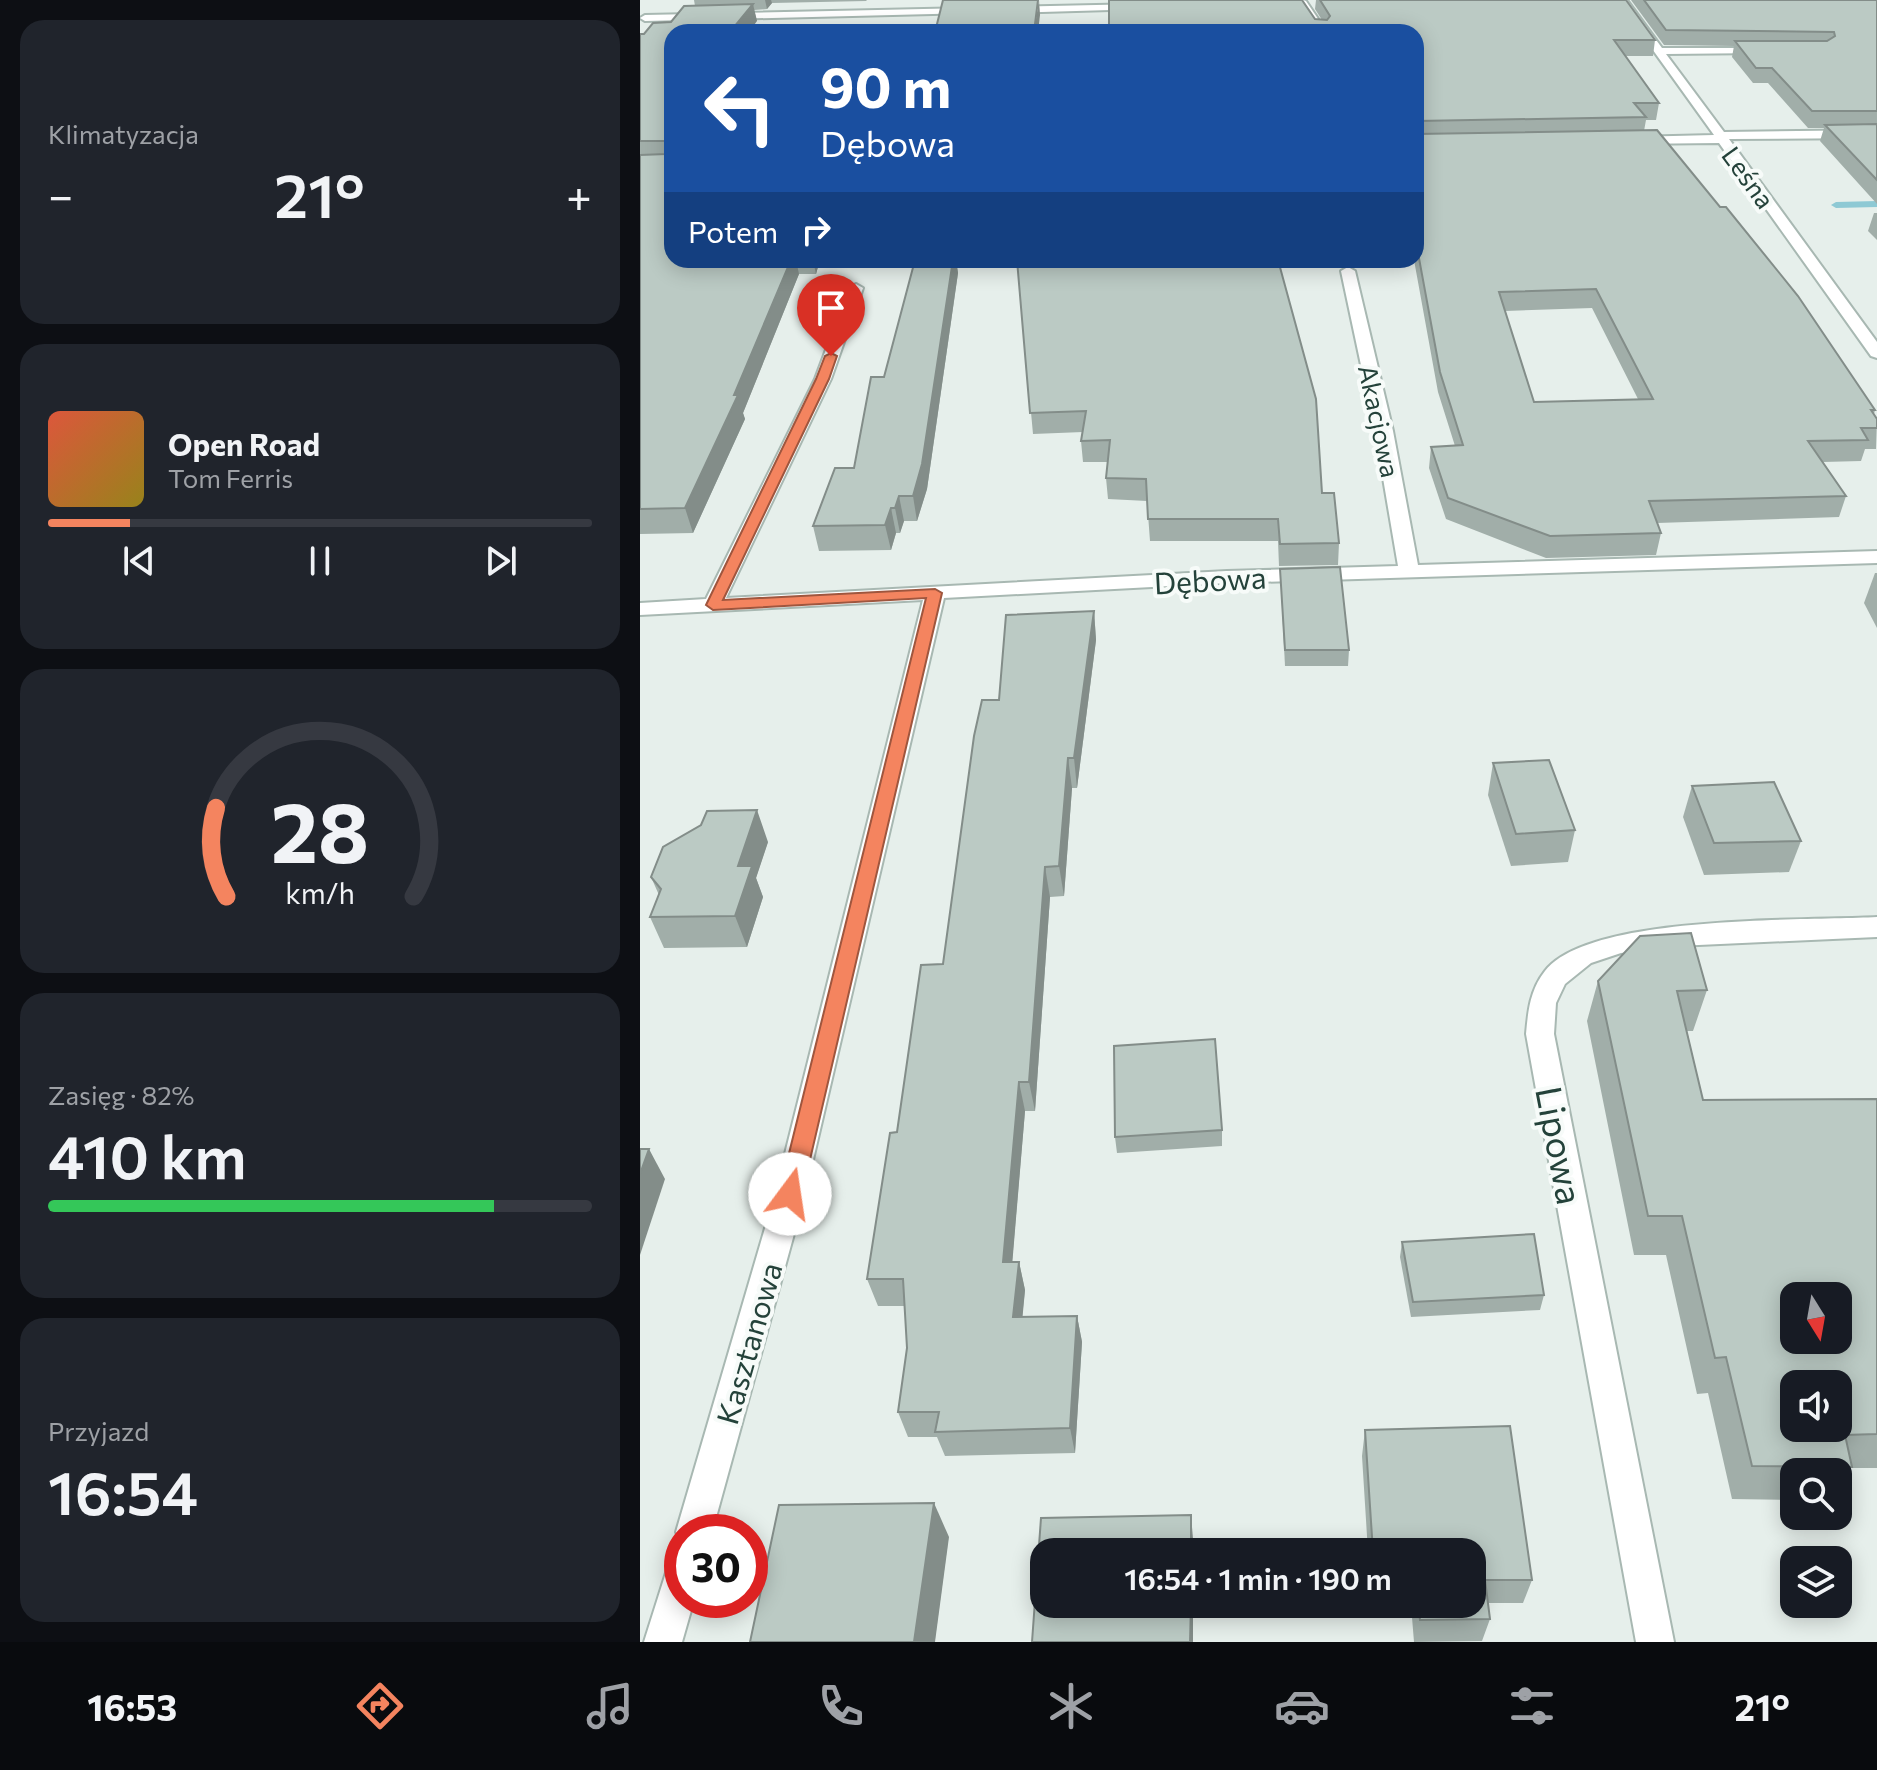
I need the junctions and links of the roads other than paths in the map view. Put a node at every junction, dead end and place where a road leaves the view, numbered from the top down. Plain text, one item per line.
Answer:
1 (667, 0) edge
2 (1622, 0) edge
3 (1303, 3) junction
4 (1315, 3) dead end
5 (1287, 4) edge
6 (1159, 6) edge
7 (985, 10) edge
8 (1001, 10) edge
9 (642, 20) edge
10 (1317, 24) edge
11 (1778, 50) edge
12 (1659, 51) junction
13 (1877, 134) edge
14 (1720, 138) junction
15 (1618, 141) edge
16 (1348, 271) dead end
17 (856, 288) dead end
18 (1877, 353) edge
19 (1877, 557) edge
20 (1409, 571) junction
21 (935, 593) junction
22 (713, 605) junction
23 (640, 609) edge
24 (1877, 927) edge
25 (699, 1514) edge
26 (670, 1618) edge
27 (663, 1642) edge
28 (1655, 1642) edge

1 - 9 street
2 - 12 street, Leśna
3 - 4 street
3 - 5 street
3 - 10 street
6 - 8 street
7 - 9 street
11 - 12 street
12 - 14 street, Leśna
13 - 14 street
14 - 15 street
14 - 18 street, Leśna
16 - 20 street, Akacjowa
17 - 22 street
19 - 20 street, Dębowa
20 - 21 street, Dębowa
21 - 22 street, Dębowa
21 - 25 street, Kasztanowa
22 - 23 street, Dębowa
24 - 28 street, Lipowa
26 - 27 street

